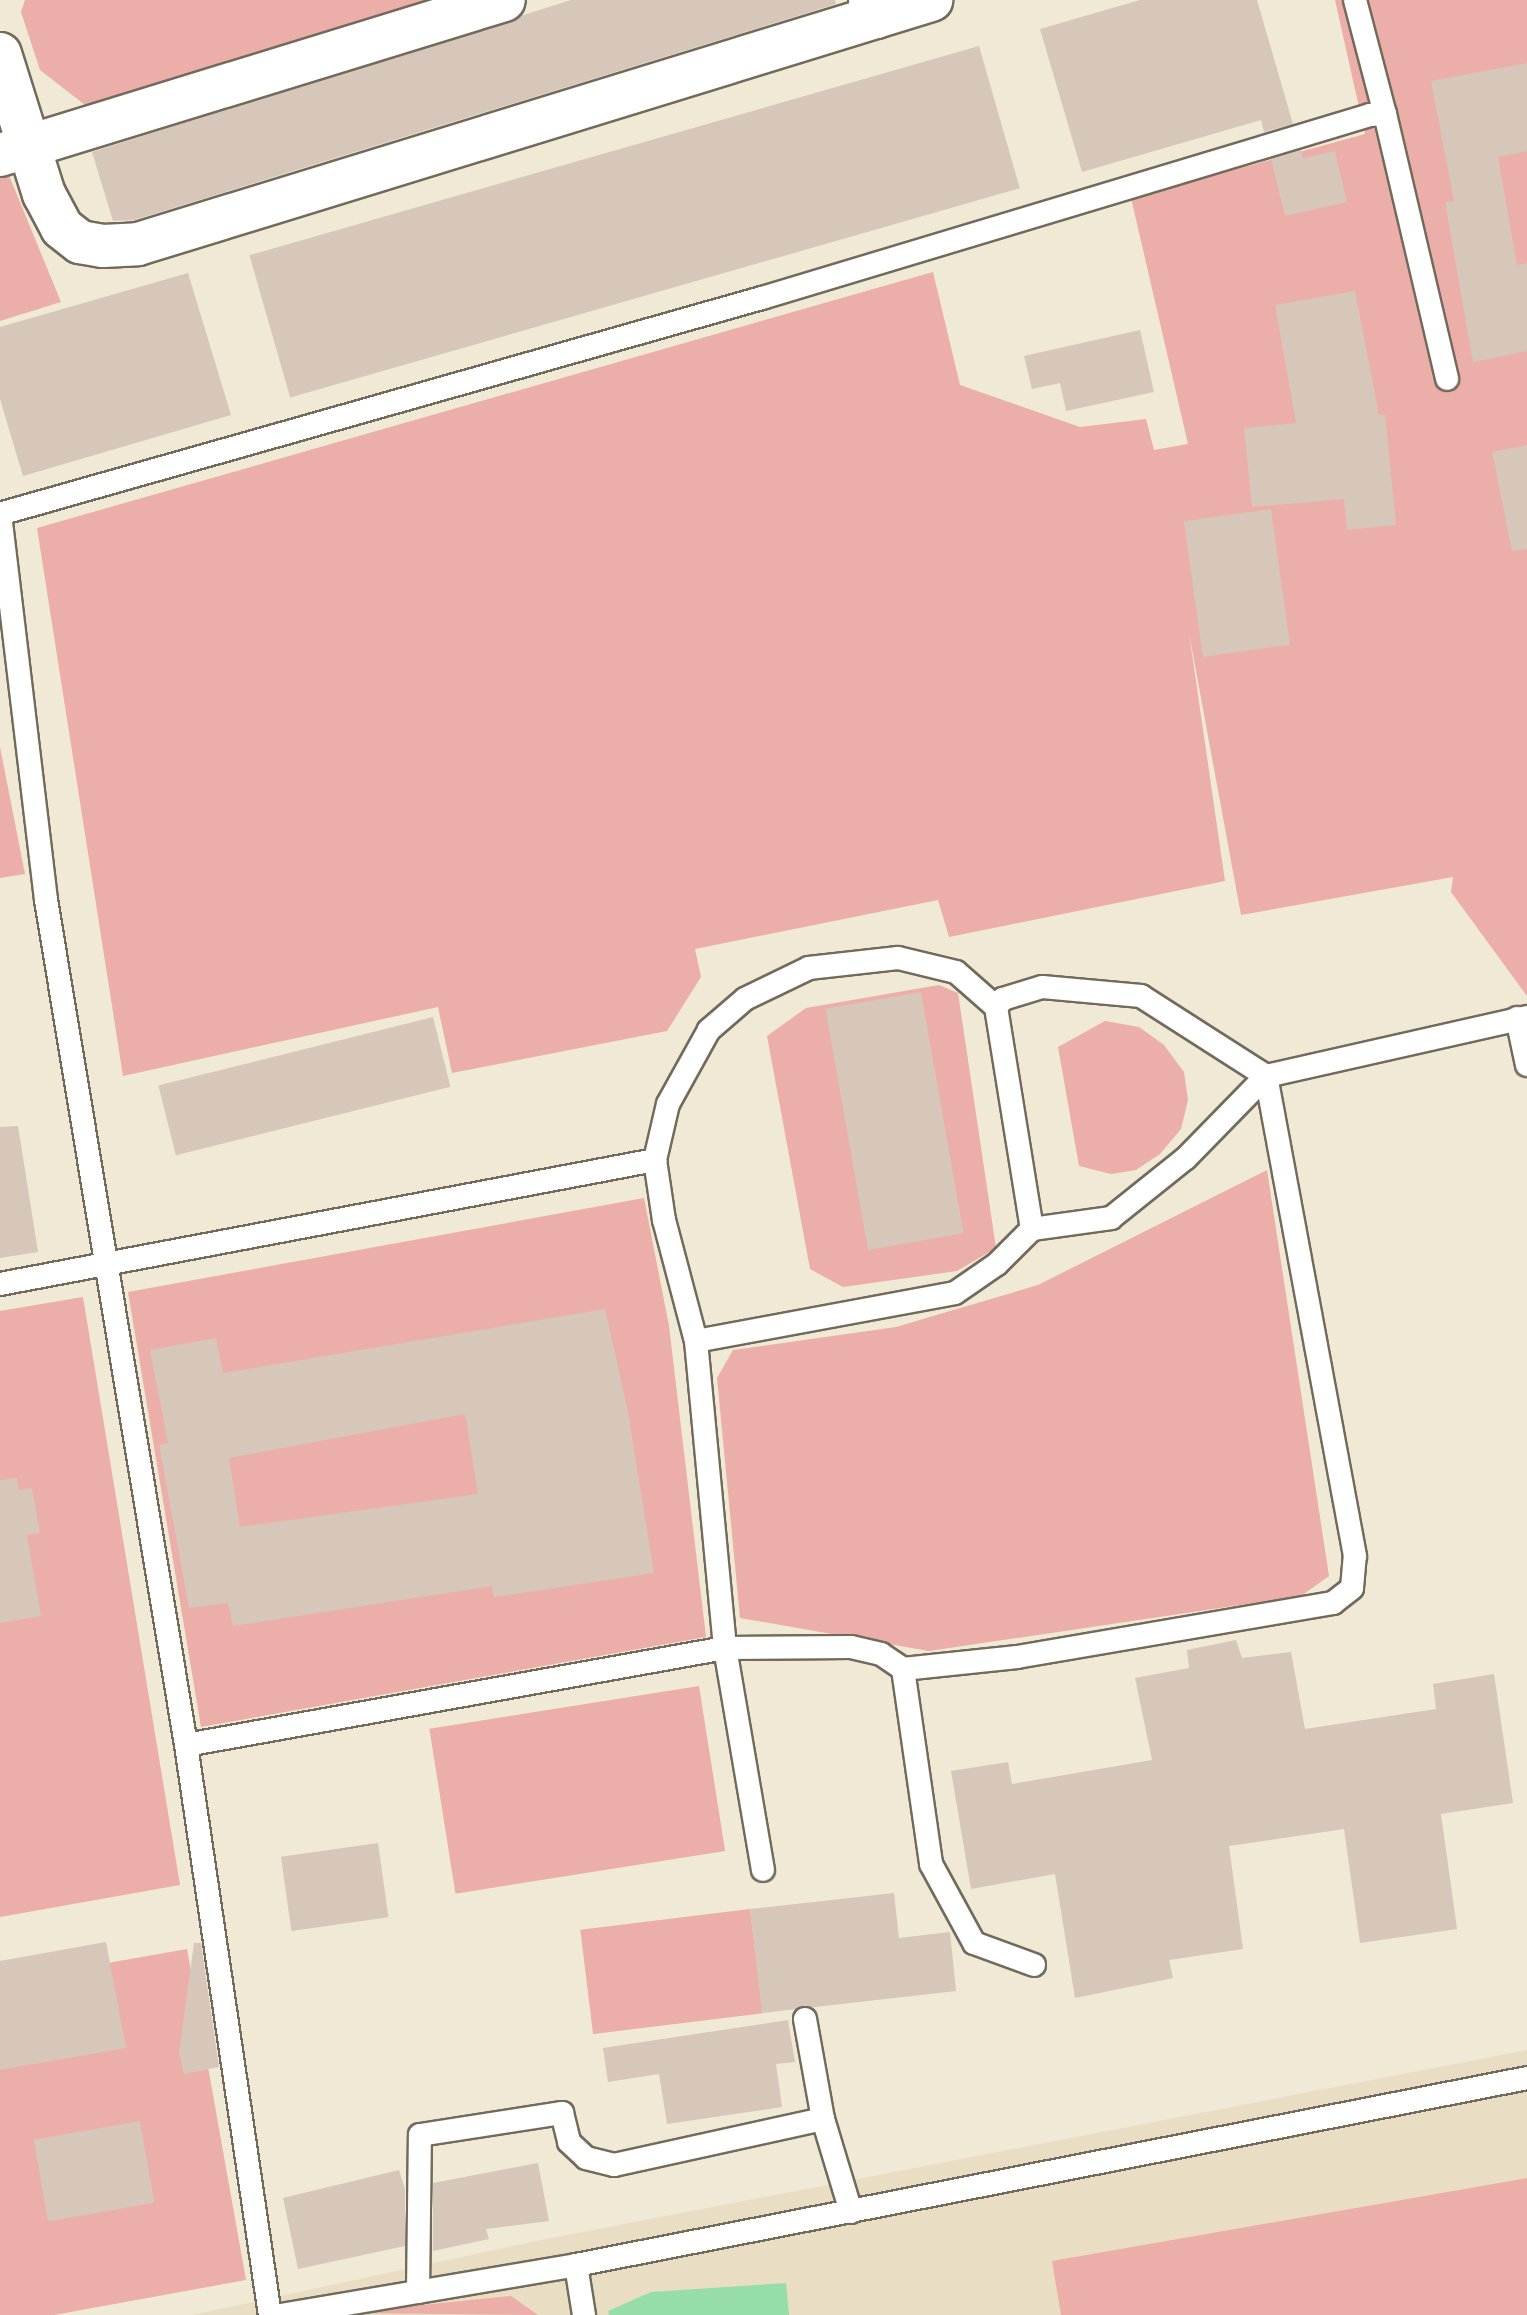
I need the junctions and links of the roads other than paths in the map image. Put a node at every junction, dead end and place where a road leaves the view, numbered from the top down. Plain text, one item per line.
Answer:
1 (504, 0) edge
2 (931, 0) edge
3 (1355, 0) edge
4 (873, 9) edge
5 (0, 54) edge
6 (1385, 114) junction
7 (14, 151) edge
8 (1447, 379) dead end
9 (2, 513) edge
10 (996, 1007) junction
11 (1522, 1018) edge
12 (1527, 1065) edge
13 (1266, 1076) junction
14 (655, 1160) junction
15 (1032, 1229) junction
16 (106, 1267) junction
17 (0, 1284) edge
18 (696, 1341) junction
19 (725, 1648) junction
20 (903, 1669) junction
21 (186, 1745) junction
22 (763, 1870) dead end
23 (1034, 1965) dead end
24 (805, 2019) dead end
25 (1527, 2078) edge
26 (823, 2119) junction
27 (851, 2212) junction
28 (576, 2265) junction
29 (418, 2292) junction
30 (270, 2315) edge
31 (281, 2315) edge
32 (584, 2315) edge

1 - 7 street
2 - 4 street
3 - 6 lane
4 - 7 street
5 - 7 street
6 - 8 lane
6 - 9 lane
9 - 16 lane
10 - 13 lane
10 - 14 lane
10 - 15 lane
11 - 12 lane
11 - 13 lane
13 - 15 lane
13 - 20 lane
14 - 16 lane
14 - 18 lane
15 - 18 lane
16 - 17 lane
16 - 21 lane
18 - 19 lane
19 - 20 lane
19 - 21 lane
19 - 22 lane
20 - 23 lane
21 - 30 lane
24 - 26 lane
25 - 27 lane
26 - 27 lane
26 - 29 lane
27 - 28 lane
28 - 29 lane
28 - 32 lane
29 - 31 lane

